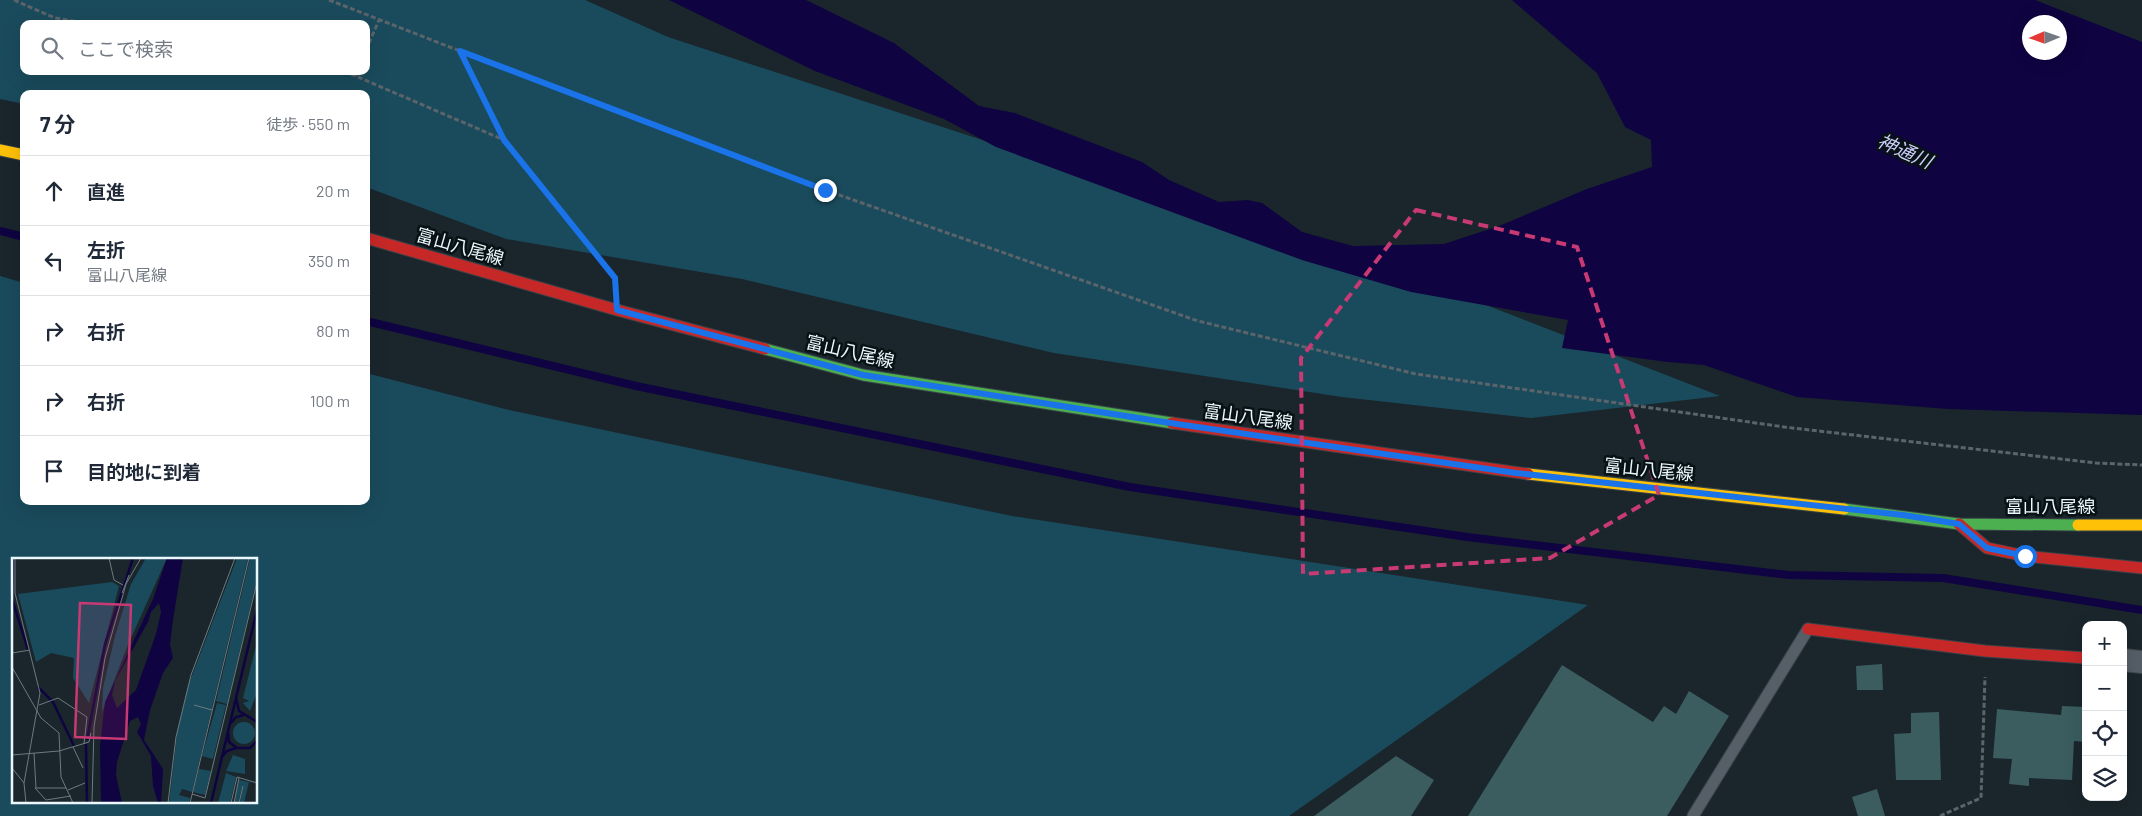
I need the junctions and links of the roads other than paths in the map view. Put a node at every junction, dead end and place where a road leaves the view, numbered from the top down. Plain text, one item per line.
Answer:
1 (370, 239) edge
2 (1959, 524) junction
3 (2142, 524) edge
4 (2142, 568) edge
5 (1808, 629) joint
6 (2082, 658) edge
7 (2127, 660) edge
8 (2142, 662) edge
9 (1694, 816) edge

1 - 2 main road, 富山八尾線
2 - 3 main road, 富山八尾線
2 - 4 main road
5 - 6 main road
5 - 9 lane
7 - 8 street

